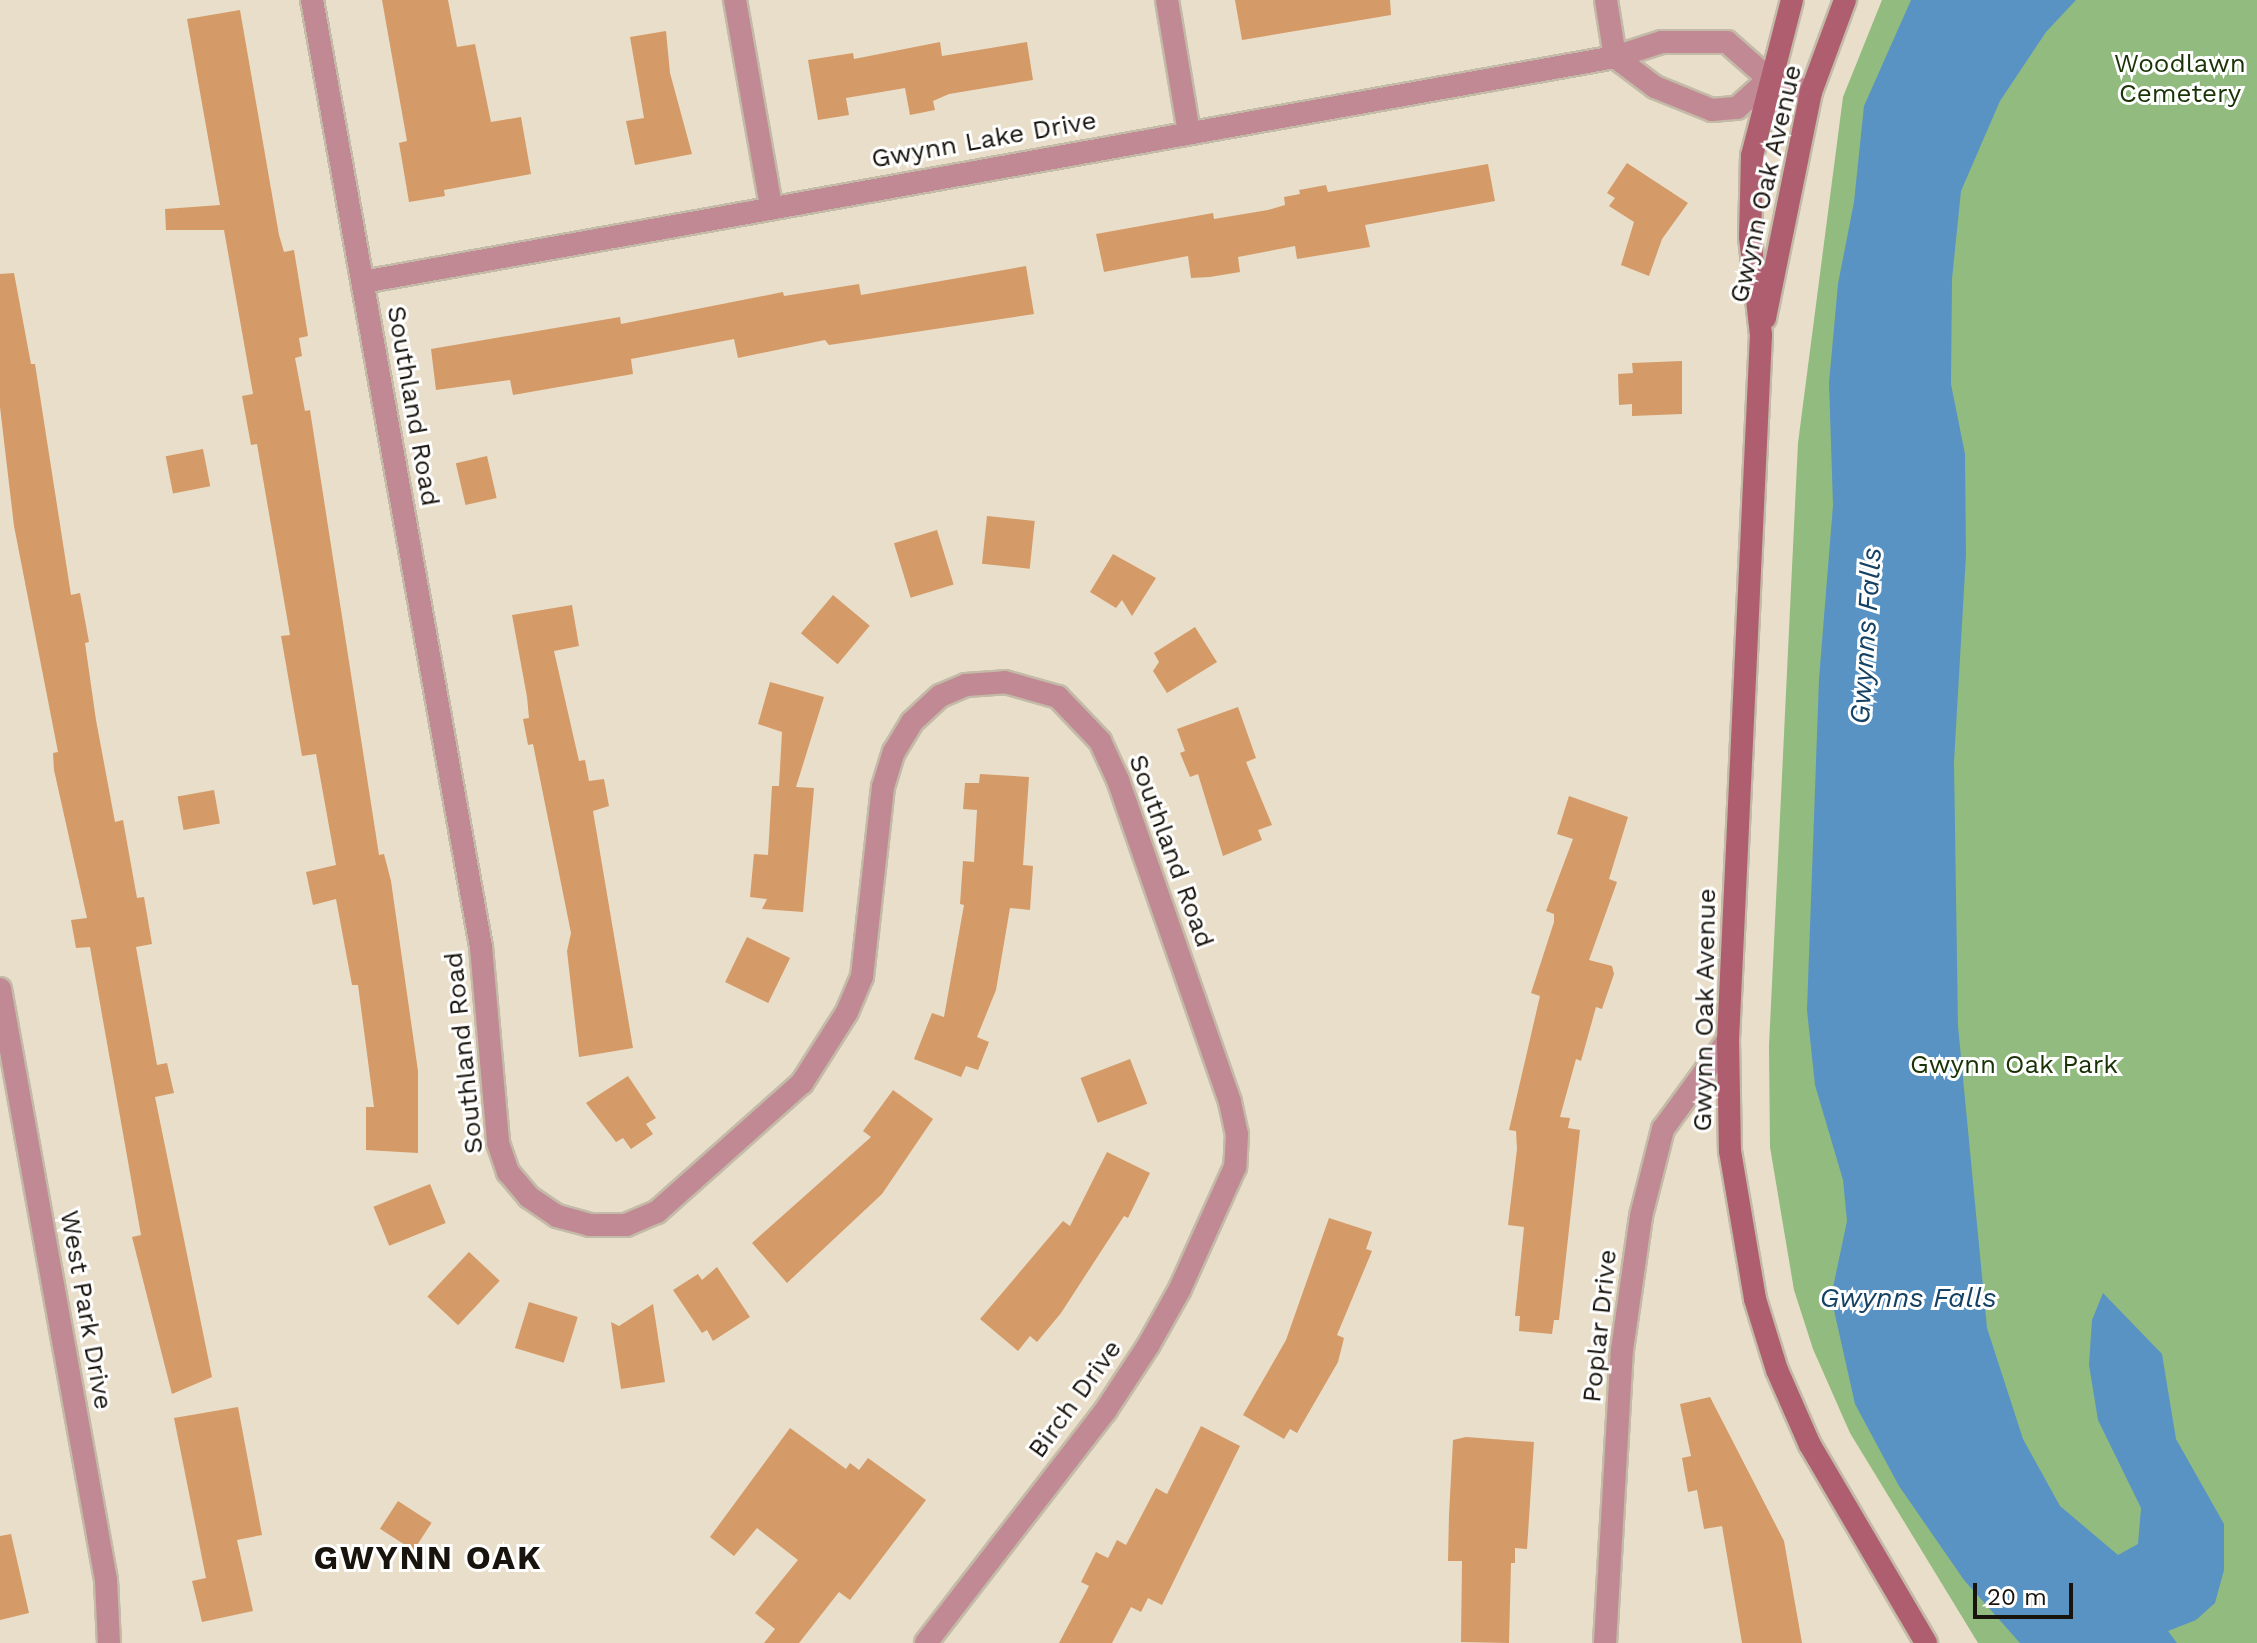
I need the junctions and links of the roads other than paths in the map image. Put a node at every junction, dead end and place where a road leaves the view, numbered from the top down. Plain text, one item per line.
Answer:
1 (312, 0) edge
2 (735, 0) edge
3 (1167, 0) edge
4 (1606, 0) edge
5 (1792, 0) edge
6 (1845, 0) edge
7 (1615, 57) junction
8 (1769, 79) junction
9 (1811, 92) junction
10 (1189, 133) junction
11 (771, 206) junction
12 (363, 282) junction
13 (1761, 335) junction
14 (0, 989) edge
15 (1728, 1040) junction
16 (1235, 1167) joint
17 (109, 1643) edge
18 (926, 1643) edge
19 (1605, 1643) edge
20 (1926, 1643) edge

1 - 12 street, Southland Road
2 - 11 street
3 - 10 street
4 - 7 street
5 - 8 main road, Gwynn Oak Avenue
6 - 9 main road, Gwynn Oak Avenue
7 - 8 street, Gwynn Lake Drive
7 - 8 street
7 - 10 street, Gwynn Lake Drive
8 - 9 street, Gwynn Lake Drive
8 - 13 main road, Gwynn Oak Avenue
9 - 13 main road, Gwynn Oak Avenue
10 - 11 street, Gwynn Lake Drive
11 - 12 street, Gwynn Lake Drive
12 - 16 street, Southland Road
13 - 15 main road, Gwynn Oak Avenue
14 - 17 street, West Park Drive
15 - 19 street, Poplar Drive
15 - 20 main road, Gwynn Oak Avenue
16 - 18 street, Birch Drive

